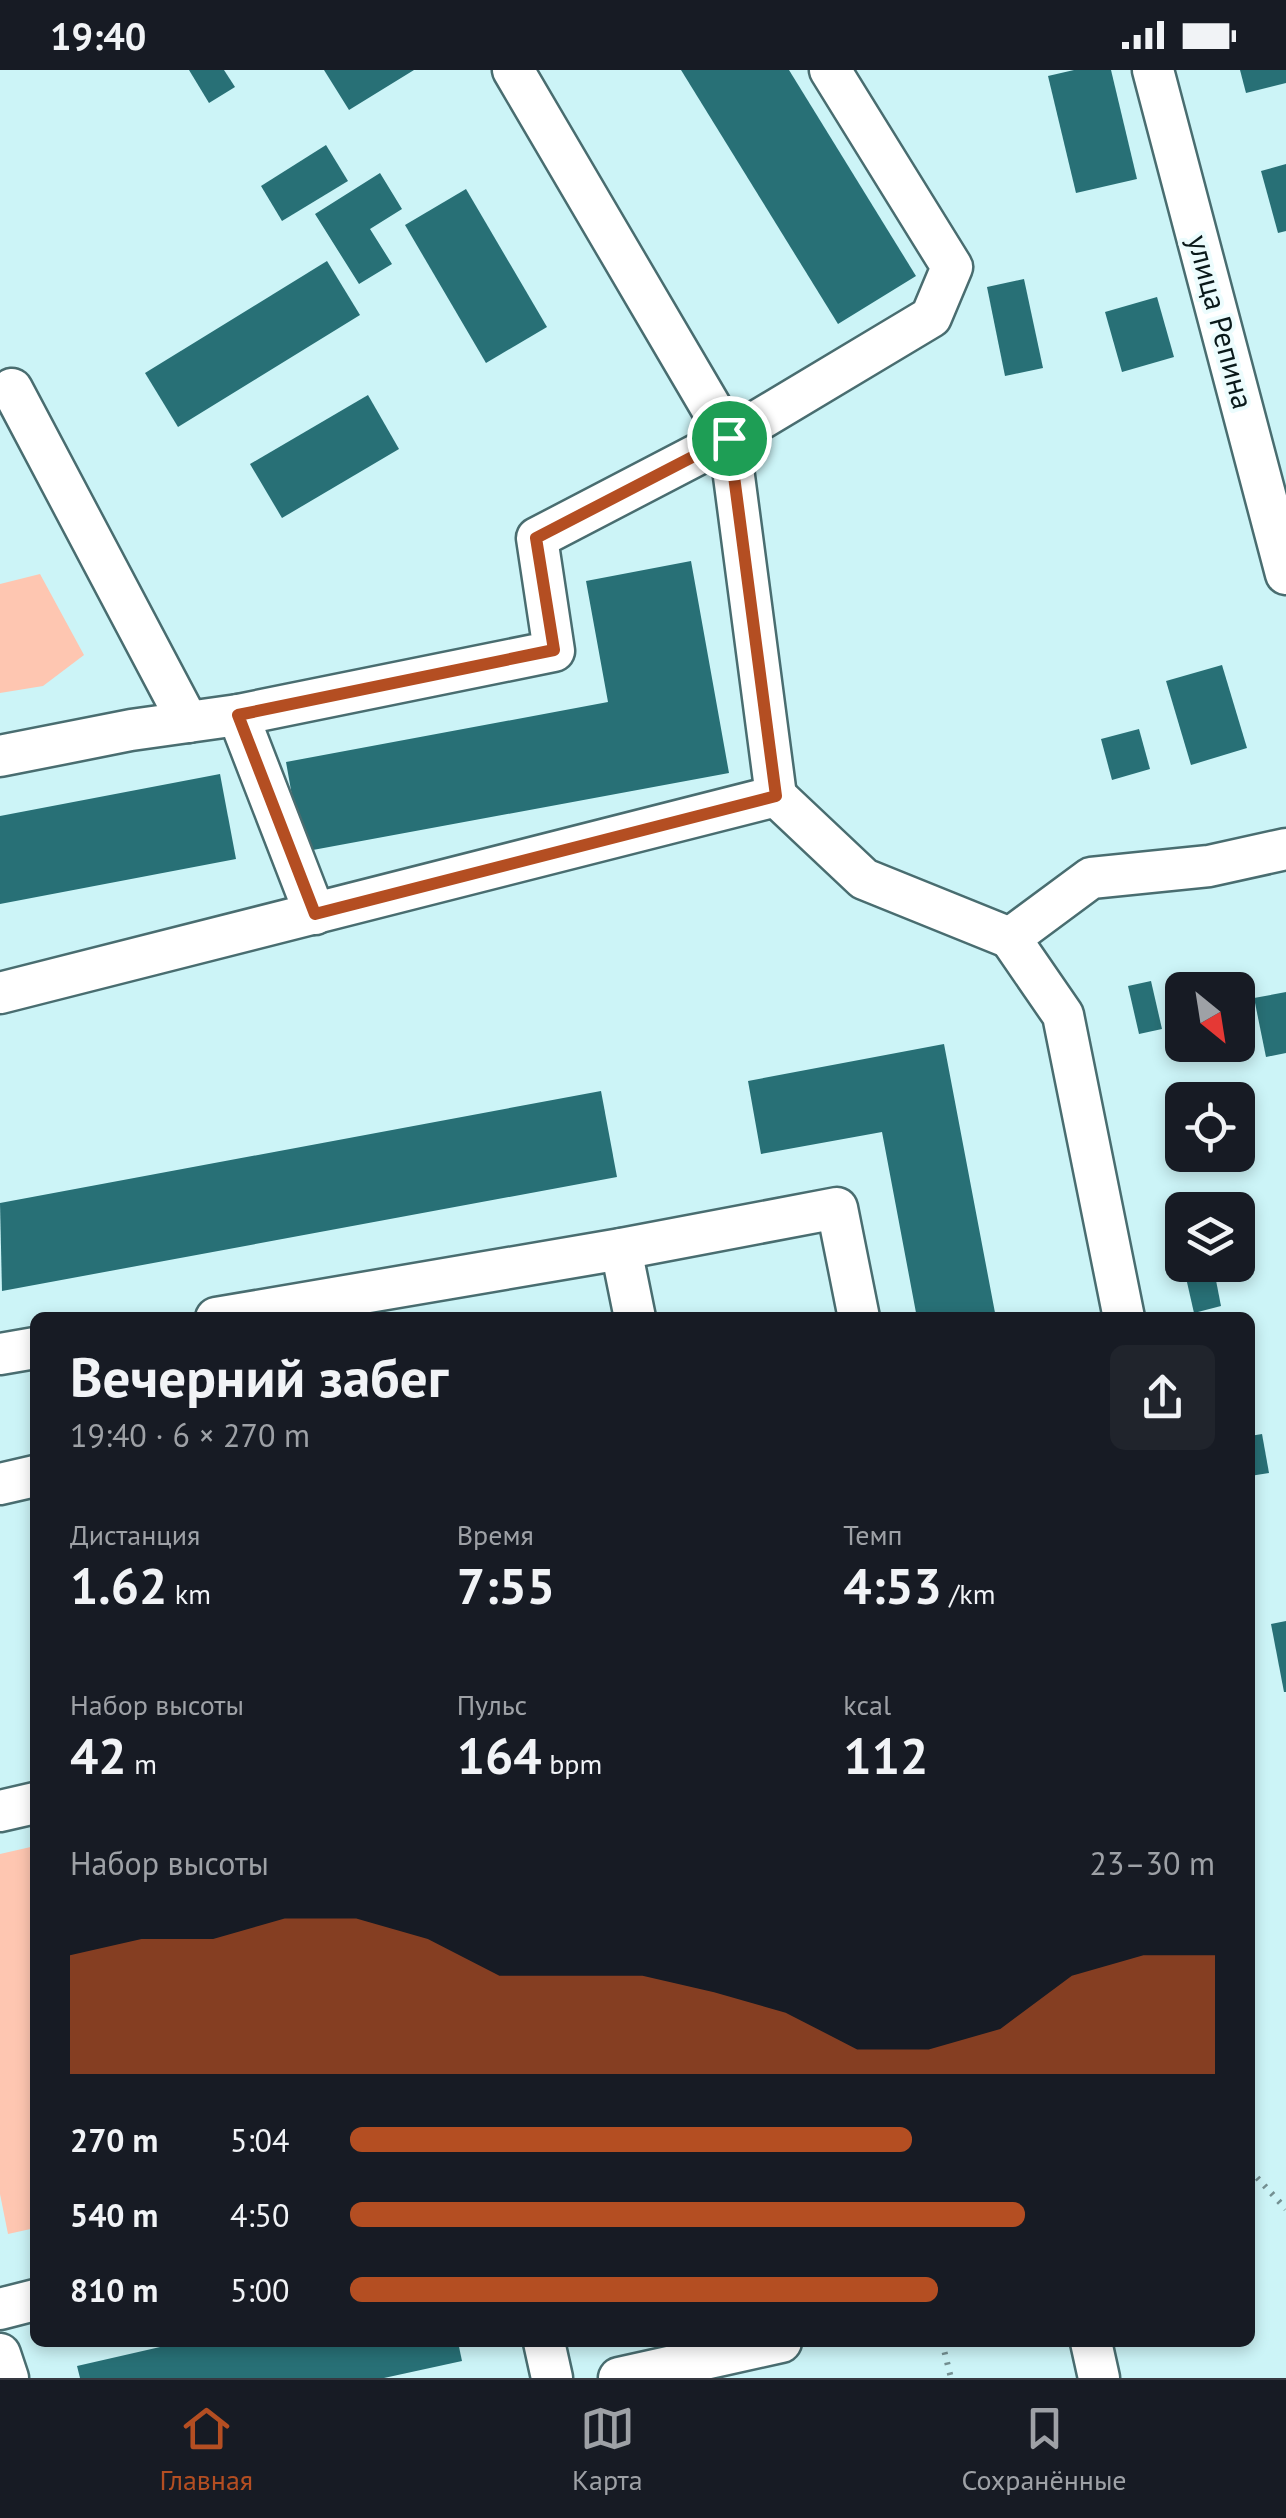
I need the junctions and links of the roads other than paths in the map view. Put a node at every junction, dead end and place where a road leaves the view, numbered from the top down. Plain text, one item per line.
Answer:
1 (514, 70) edge
2 (830, 70) edge
3 (1153, 70) edge
4 (12, 389) dead end
5 (729, 438) junction
6 (1286, 574) edge
7 (238, 715) junction
8 (188, 722) junction
9 (0, 756) edge
10 (776, 796) junction
11 (1286, 848) edge
12 (315, 914) junction
13 (1010, 938) junction
14 (0, 994) edge
15 (621, 1249) junction
16 (329, 1308) edge
17 (284, 1312) edge
18 (634, 1312) edge
19 (858, 1312) edge
20 (1123, 1312) edge
21 (30, 1349) edge
22 (0, 1354) edge
23 (30, 1477) edge
24 (0, 1484) edge
25 (30, 1804) edge
26 (0, 1811) edge
27 (30, 2301) edge
28 (0, 2309) edge
29 (545, 2347) edge
30 (758, 2347) edge
31 (1093, 2347) edge
32 (0, 2354) edge
33 (8, 2378) edge
34 (552, 2378) edge
35 (620, 2378) edge
36 (1099, 2378) edge

1 - 5 street
2 - 5 street
3 - 6 street, улица Репина
4 - 8 street
5 - 7 street
5 - 10 street
7 - 8 street
7 - 12 street
8 - 9 street
10 - 12 street
10 - 13 street
11 - 13 street
12 - 14 street
13 - 20 street
15 - 16 street
15 - 18 street
15 - 19 street
16 - 17 street
21 - 22 street
23 - 24 street
25 - 26 street
27 - 28 street
29 - 34 street
30 - 35 street
31 - 36 street
32 - 33 street

